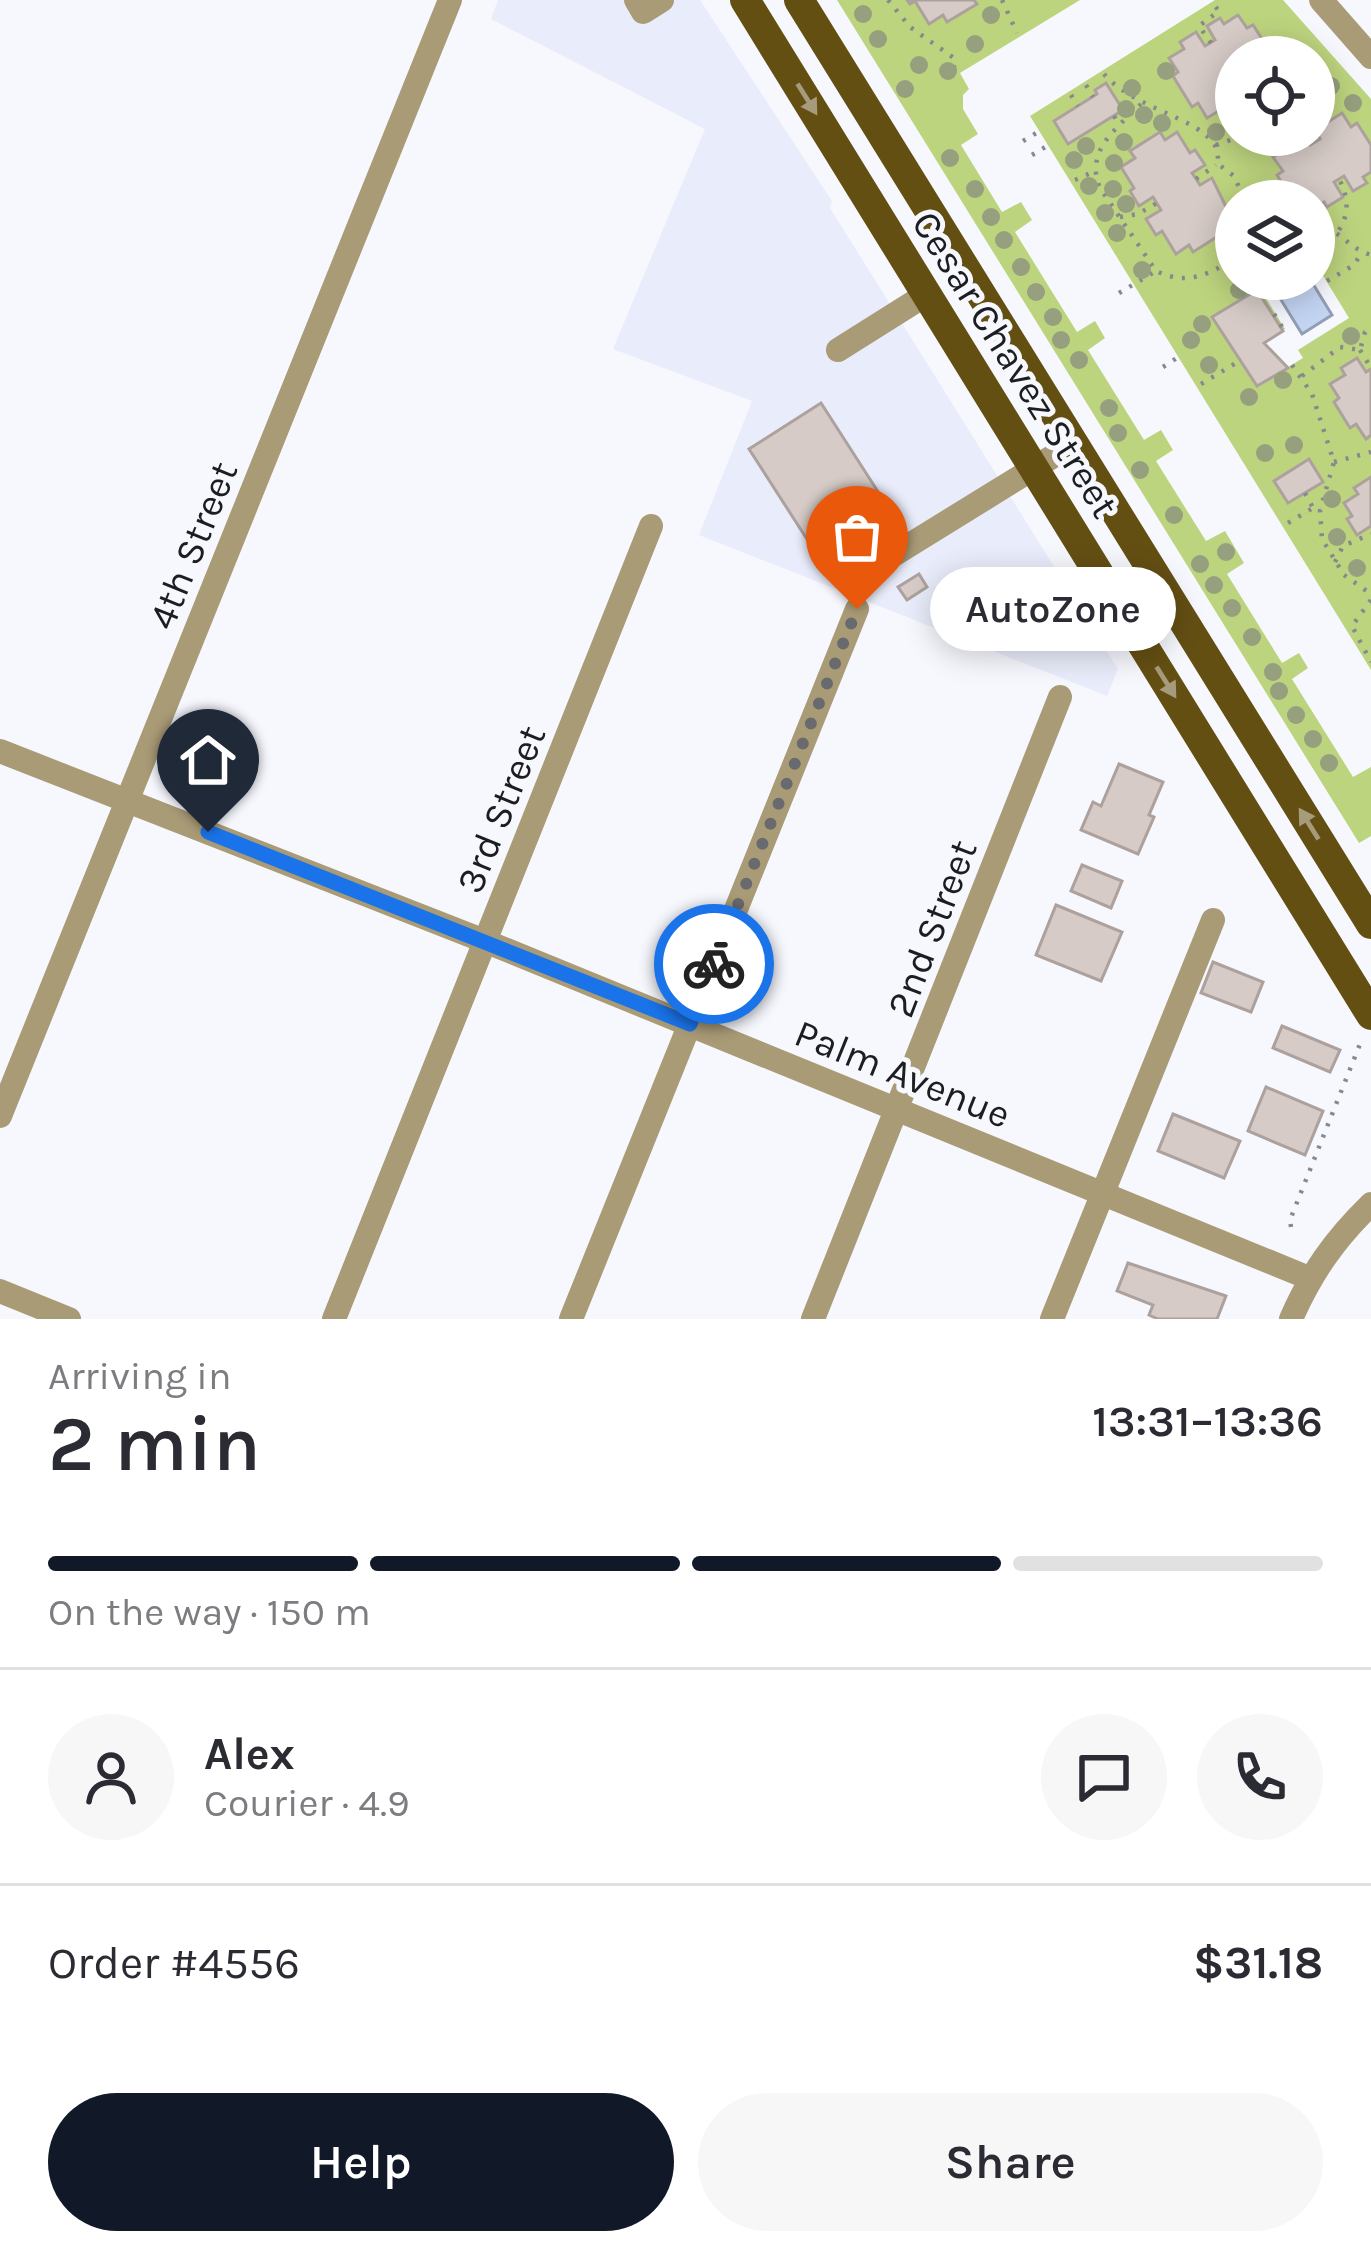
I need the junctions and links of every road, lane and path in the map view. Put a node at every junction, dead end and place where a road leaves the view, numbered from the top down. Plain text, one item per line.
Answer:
1 (450, 0) edge
2 (636, 0) edge
3 (662, 0) edge
4 (745, 0) edge
5 (799, 0) edge
6 (888, 0) edge
7 (1001, 0) edge
8 (1321, 0) edge
9 (1215, 6) dead end
10 (1017, 33) dead end
11 (1365, 40) edge
12 (1210, 43) dead end
13 (954, 72) dead end
14 (1104, 74) dead end
15 (1086, 85) dead end
16 (1071, 94) dead end
17 (1094, 97) dead end
18 (1141, 104) junction
19 (1078, 106) dead end
20 (1114, 116) dead end
21 (1120, 126) junction
22 (1043, 129) dead end
23 (1023, 141) dead end
24 (1052, 143) dead end
25 (1215, 145) edge
26 (1032, 155) dead end
27 (1217, 156) edge
28 (1218, 164) junction
29 (1093, 172) junction
30 (1196, 179) dead end
31 (1339, 179) dead end
32 (1075, 180) dead end
33 (1236, 180) edge
34 (1157, 203) dead end
35 (1120, 217) junction
36 (1335, 229) edge
37 (1339, 230) junction
38 (1362, 252) junction
39 (1371, 255) edge
40 (1156, 271) junction
41 (1215, 272) edge
42 (1335, 276) edge
43 (1119, 293) dead end
44 (927, 294) junction
45 (1274, 314) dead end
46 (1371, 327) edge
47 (1284, 330) dead end
48 (838, 350) dead end
49 (1360, 350) junction
50 (1183, 354) dead end
51 (1241, 360) dead end
52 (1292, 364) dead end
53 (1163, 367) dead end
54 (1371, 368) edge
55 (1302, 376) junction
56 (1202, 384) dead end
57 (1073, 444) junction
58 (1371, 452) edge
59 (1334, 462) junction
60 (1035, 467) junction
61 (1305, 493) dead end
62 (1316, 509) junction
63 (1288, 523) dead end
64 (651, 526) dead end
65 (1371, 534) edge
66 (1334, 563) junction
67 (1096, 569) junction
68 (861, 575) dead end
69 (1371, 597) edge
70 (857, 609) dead end
71 (1010, 622) dead end
72 (1371, 662) edge
73 (1060, 697) dead end
74 (0, 751) edge
75 (128, 801) junction
76 (1213, 920) dead end
77 (1371, 924) edge
78 (487, 942) junction
79 (690, 1024) junction
80 (1366, 1029) edge
81 (898, 1110) junction
82 (0, 1116) edge
83 (1103, 1193) junction
84 (1371, 1204) edge
85 (1292, 1227) dead end
86 (1309, 1278) junction
87 (0, 1291) edge
88 (69, 1319) edge
89 (334, 1319) edge
90 (571, 1319) edge
91 (813, 1319) edge
92 (1052, 1319) edge
93 (1292, 1319) edge

1 - 75 street, 4th Street
2 - 3 street
4 -> 44 main road, Cesar Chavez Street
5 - 57 main road, Cesar Chavez Street
6 - 13 path
7 - 10 path
8 - 11 street
9 - 12 path
14 - 18 path
15 - 17 path
16 - 19 path
18 - 21 path
18 - 25 path
20 - 21 path
21 - 29 path
22 - 23 path
24 - 26 path
27 - 28 path
28 - 30 path
28 - 33 path
29 - 32 path
29 - 35 path
31 - 37 path
34 - 35 path
35 - 40 path
36 - 37 path
37 - 38 path
38 - 39 path
38 - 42 path
40 - 41 path
40 - 43 path
44 - 48 street
44 - 60 main road, Cesar Chavez Street
45 - 47 path
46 - 49 path
49 - 54 path
49 - 55 path
50 - 53 path
51 - 56 path
52 - 55 path
55 - 59 path
57 - 60 street
77 -> 57 main road, Cesar Chavez Street
58 - 59 path
59 - 62 path
60 - 67 main road, Cesar Chavez Street
60 - 68 street
61 - 62 path
62 - 63 path
62 - 66 path
64 - 78 street, 3rd Street
65 - 66 path
66 - 69 path
67 - 71 street
67 -> 80 main road, Cesar Chavez Street
69 - 72 path
70 - 79 street
73 - 81 street, 2nd Street
74 - 75 street, Palm Avenue
75 - 78 street, Palm Avenue
75 - 82 street, 4th Street
76 - 83 street
78 - 79 street, Palm Avenue
78 - 89 street, 3rd Street
79 - 81 street, Palm Avenue
79 - 90 street
80 - 85 path
81 - 83 street, Palm Avenue
81 - 91 street, 2nd Street
83 - 86 street, Palm Avenue
83 - 92 street
84 - 86 street
86 - 93 street
87 - 88 street

